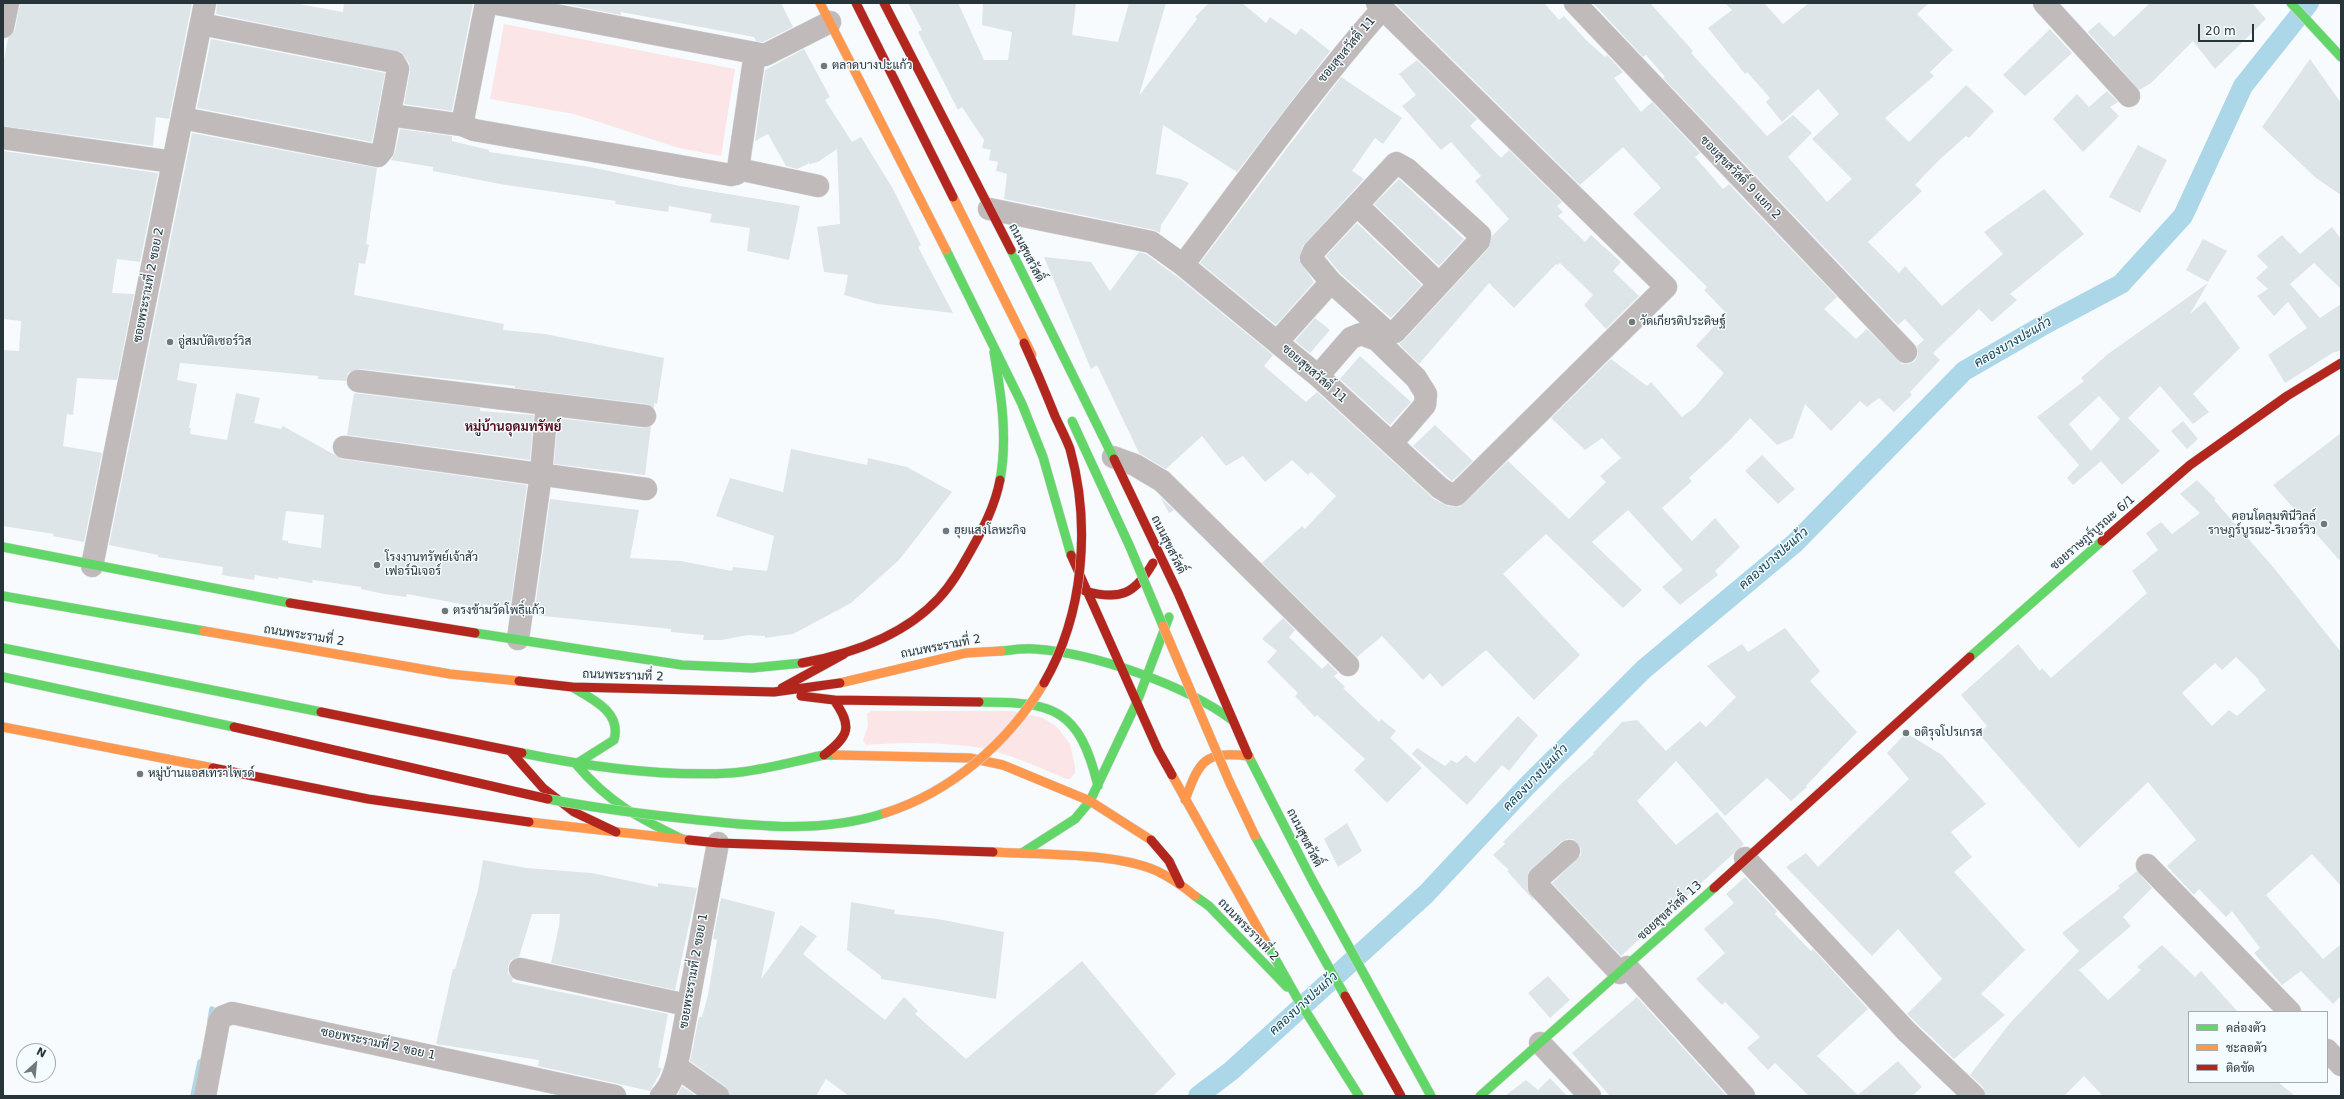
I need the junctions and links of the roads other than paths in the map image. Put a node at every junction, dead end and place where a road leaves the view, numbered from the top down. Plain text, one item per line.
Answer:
1 (8, 3) edge
2 (486, 3) edge
3 (492, 3) edge
4 (820, 3) edge
5 (856, 3) edge
6 (884, 3) edge
7 (1575, 3) edge
8 (2044, 3) edge
9 (2291, 3) edge
10 (1380, 6) edge
11 (203, 13) edge
12 (830, 22) junction
13 (3, 27) edge
14 (755, 54) junction
15 (2341, 57) edge
16 (2129, 96) dead end
17 (390, 115) junction
18 (182, 118) junction
19 (462, 125) junction
20 (3, 138) edge
21 (173, 162) junction
22 (738, 169) junction
23 (818, 186) dead end
24 (1357, 204) junction
25 (989, 210) junction
26 (1183, 265) junction
27 (1331, 282) junction
28 (1439, 284) junction
29 (992, 339) junction
30 (1277, 342) junction
31 (1024, 343) junction
32 (1906, 352) dead end
33 (2341, 363) edge
34 (1318, 376) junction
35 (358, 381) dead end
36 (1061, 402) dead end
37 (547, 404) junction
38 (1069, 415) dead end
39 (645, 416) dead end
40 (1392, 443) junction
41 (344, 446) dead end
42 (1114, 457) junction
43 (541, 474) junction
44 (646, 489) dead end
45 (3, 547) edge
46 (1159, 554) junction
47 (92, 566) junction
48 (1085, 591) junction
49 (1178, 593) junction
50 (3, 596) edge
51 (518, 639) junction
52 (3, 648) edge
53 (844, 654) junction
54 (1348, 665) dead end
55 (1122, 669) junction
56 (3, 677) edge
57 (1147, 677) junction
58 (572, 687) junction
59 (774, 692) junction
60 (834, 700) junction
61 (1137, 702) junction
62 (1232, 720) junction
63 (3, 727) edge
64 (1875, 741) joint
65 (512, 753) junction
66 (824, 755) junction
67 (1249, 756) junction
68 (576, 764) junction
69 (1098, 786) junction
70 (1185, 800) junction
71 (1090, 801) junction
72 (616, 832) junction
73 (682, 839) junction
74 (718, 843) junction
75 (1569, 851) dead end
76 (1022, 853) junction
77 (1745, 858) junction
78 (2147, 865) dead end
79 (1180, 884) junction
80 (520, 969) dead end
81 (1623, 970) junction
82 (1296, 996) junction
83 (687, 1005) junction
84 (2289, 1011) edge
85 (1540, 1043) junction
86 (2328, 1051) edge
87 (2341, 1064) edge
88 (677, 1067) junction
89 (205, 1096) edge
90 (615, 1096) edge
91 (661, 1096) edge
92 (718, 1096) edge
93 (1359, 1096) edge
94 (1401, 1096) edge
95 (1430, 1096) edge
96 (1480, 1096) edge
97 (1590, 1096) edge
98 (1744, 1096) edge
99 (1974, 1096) edge

1 - 13 street
2 - 19 street
3 - 14 street
4 - 12 main road
5 - 31 main road, bridge
6 - 25 main road, ถนนสุขสวัสดิ์
7 - 32 street, ซอยสุขสวัสดิ์ 9 แยก 2
8 - 16 street
9 - 15 main road
10 - 26 street, ซอยสุขสวัสดิ์ 11
10 - 40 street, ซอยสุขสวัสดิ์ 11
11 - 17 street
11 - 18 street, ซอยพระรามที่ 2 ซอย 2
12 - 14 street
12 - 29 main road
14 - 22 street
17 - 18 street
17 - 19 street
18 - 21 street, ซอยพระรามที่ 2 ซอย 2
19 - 22 street
20 - 21 street
21 - 47 street, ซอยพระรามที่ 2 ซอย 2
22 - 23 street
24 - 27 street
24 - 28 street
24 - 28 street
25 - 26 street, ซอยสุขสวัสดิ์ 11
25 - 42 main road, ถนนสุขสวัสดิ์
26 - 30 street, ซอยสุขสวัสดิ์ 11
27 - 28 street
27 - 30 street
29 - 48 main road
29 - 53 main road, ถนนพระรามที่ 2
30 - 34 street, ซอยสุขสวัสดิ์ 11
31 - 36 main road, bridge
31 - 56 main road, bridge
33 - 64 main road, ซอยราษฎร์บูรณะ 6/1
34 - 40 street, ซอยสุขสวัสดิ์ 11
34 - 40 street
35 - 37 street
37 - 39 street
37 - 43 street
38 - 94 main road, bridge
41 - 43 street
42 - 46 main road, ถนนสุขสวัสดิ์
42 - 54 street
43 - 44 street
43 - 51 street
45 - 47 main road, ถนนพระรามที่ 2
46 - 48 main road
46 - 49 main road, ถนนสุขสวัสดิ์
47 - 51 main road, ถนนพระรามที่ 2
48 - 55 main road
49 - 57 main road
49 - 62 main road, ถนนสุขสวัสดิ์
50 - 58 main road, ถนนพระรามที่ 2
51 - 53 main road, ถนนพระรามที่ 2
52 - 65 main road, ถนนพระรามที่ 2
53 - 59 main road
55 - 57 main road, ถนนพระรามที่ 2
55 - 59 main road, ถนนพระรามที่ 2
55 - 61 main road
57 - 61 main road
57 - 62 main road, ถนนพระรามที่ 2
58 - 59 main road, ถนนพระรามที่ 2
58 - 68 main road
59 - 60 main road
60 - 66 main road
60 - 69 main road
61 - 69 main road
61 - 70 main road
62 - 67 main road, ถนนสุขสวัสดิ์
63 - 72 main road, ถนนพระรามที่ 2
64 - 77 main road, ซอยสุขสวัสดิ์ 13
65 - 68 main road, ถนนพระรามที่ 2
65 - 72 main road
66 - 68 main road, ถนนพระรามที่ 2
66 - 71 main road, ถนนพระรามที่ 2
67 - 70 main road
67 - 95 main road, ถนนสุขสวัสดิ์
68 - 73 main road
69 - 71 main road
70 - 82 main road
71 - 76 main road
71 - 79 main road, ถนนพระรามที่ 2
72 - 73 main road, ถนนพระรามที่ 2
73 - 74 main road, ถนนพระรามที่ 2
74 - 76 main road, ถนนพระรามที่ 2
74 - 83 street, ซอยพระรามที่ 2 ซอย 1
75 - 81 street
76 - 79 main road, ถนนพระรามที่ 2
77 - 81 main road, ซอยสุขสวัสดิ์ 13
77 - 99 street
78 - 84 street
79 - 82 main road, ถนนพระรามที่ 2
80 - 83 street
81 - 85 main road, ซอยสุขสวัสดิ์ 13
81 - 98 street
82 - 93 main road
83 - 88 street, ซอยพระรามที่ 2 ซอย 1
85 - 96 main road, ซอยสุขสวัสดิ์ 13
85 - 97 street
86 - 87 street
88 - 91 street, ซอยพระรามที่ 2 ซอย 1
88 - 92 street
89 - 90 street, ซอยพระรามที่ 2 ซอย 1

